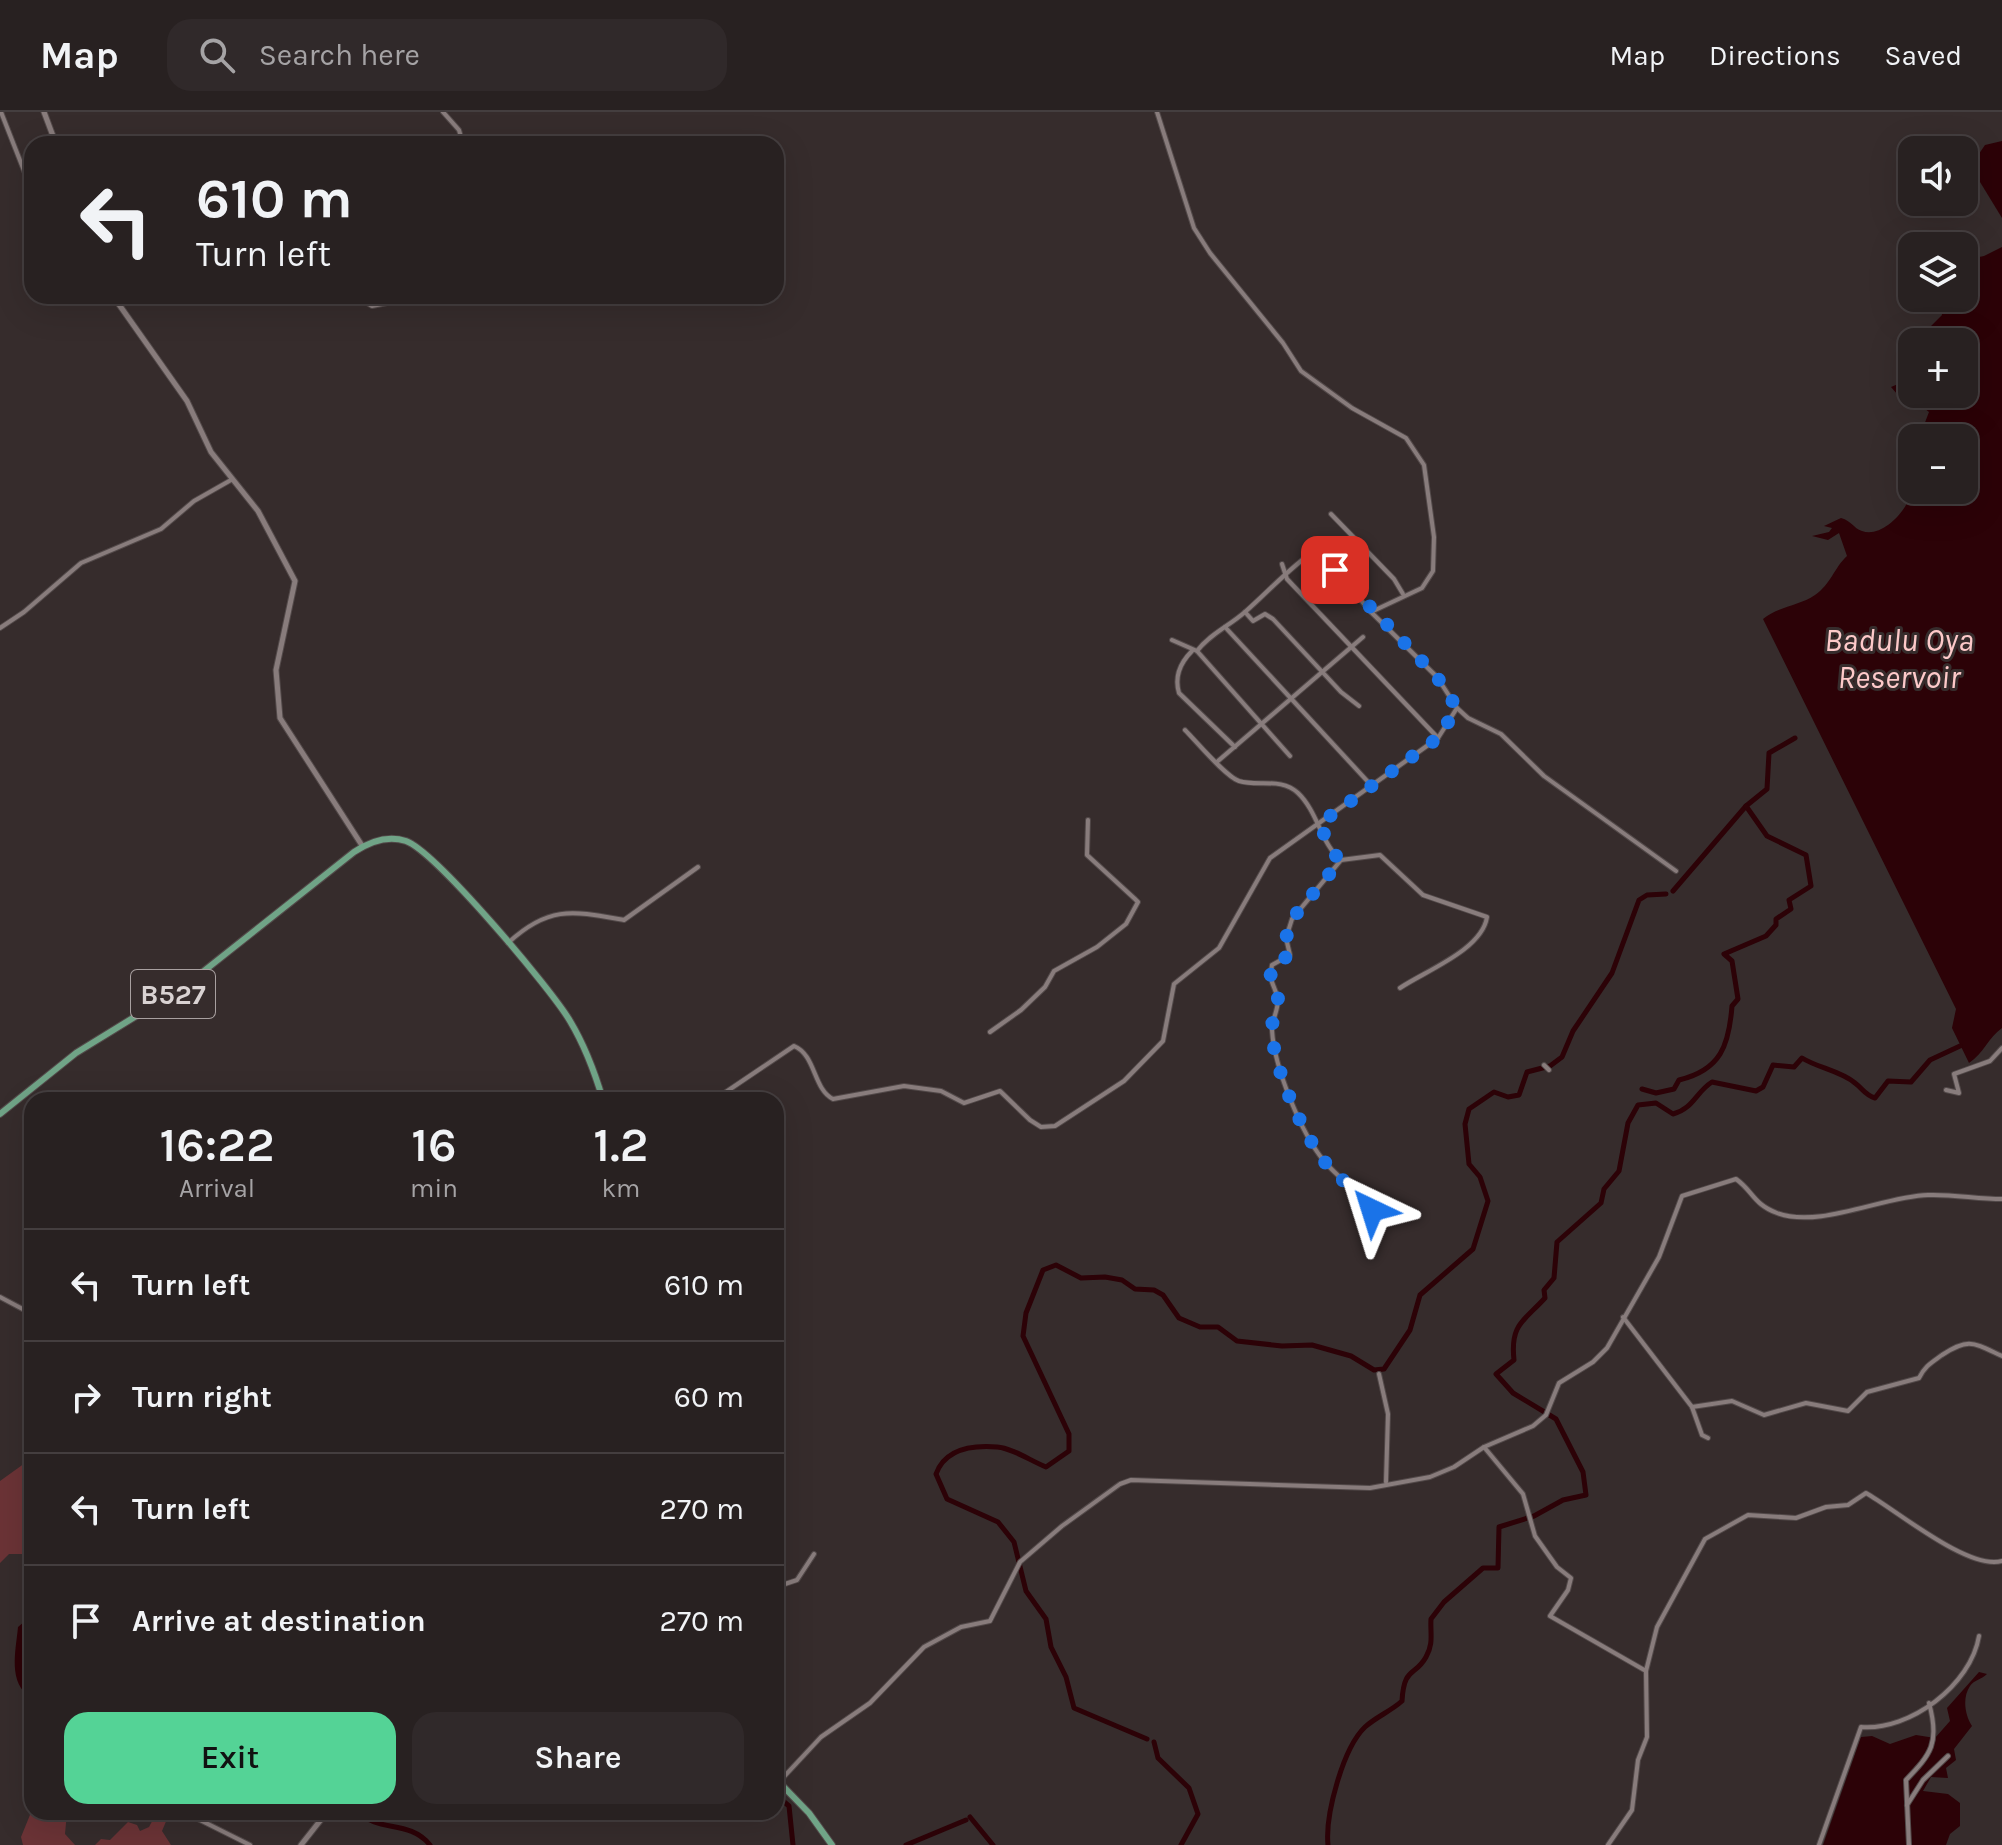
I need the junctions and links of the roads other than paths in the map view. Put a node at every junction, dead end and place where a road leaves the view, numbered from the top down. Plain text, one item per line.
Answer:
1 (1, 112) edge
2 (44, 112) edge
3 (443, 112) edge
4 (1157, 112) edge
5 (53, 136) edge
6 (461, 136) edge
7 (24, 171) edge
8 (119, 304) edge
9 (231, 480) junction
10 (1331, 514) dead end
11 (1282, 564) dead end
12 (1284, 574) junction
13 (1403, 594) junction
14 (1245, 612) junction
15 (1371, 612) junction
16 (1225, 627) junction
17 (0, 628) edge
18 (1363, 637) dead end
19 (1172, 640) dead end
20 (1352, 647) junction
21 (1194, 651) junction
22 (1323, 669) junction
23 (1292, 699) junction
24 (1359, 706) dead end
25 (1457, 708) junction
26 (1262, 724) junction
27 (1185, 730) dead end
28 (1438, 738) junction
29 (1235, 747) junction
30 (1290, 756) dead end
31 (1218, 761) junction
32 (1370, 784) junction
33 (1088, 820) dead end
34 (1319, 824) junction
35 (363, 847) junction
36 (1341, 860) junction
37 (698, 867) dead end
38 (1676, 871) dead end
39 (508, 943) junction
40 (1400, 988) dead end
41 (990, 1032) dead end
42 (2002, 1048) edge
43 (2002, 1058) edge
44 (1994, 1059) junction
45 (1946, 1090) dead end
46 (27, 1092) edge
47 (600, 1092) edge
48 (725, 1092) edge
49 (24, 1095) edge
50 (0, 1114) edge
51 (2002, 1199) edge
52 (1372, 1210) dead end
53 (0, 1297) edge
54 (24, 1310) edge
55 (1622, 1316) junction
56 (2002, 1356) edge
57 (1379, 1374) dead end
58 (1692, 1407) junction
59 (1708, 1438) dead end
60 (1484, 1447) junction
61 (1386, 1483) junction
62 (814, 1554) dead end
63 (2002, 1561) edge
64 (784, 1584) edge
65 (1979, 1636) dead end
66 (1646, 1671) junction
67 (1929, 1703) junction
68 (1948, 1756) dead end
69 (784, 1774) edge
70 (784, 1788) edge
71 (1907, 1805) junction
72 (200, 1820) edge
73 (321, 1820) edge
74 (250, 1845) edge
75 (301, 1845) edge
76 (832, 1845) edge
77 (1608, 1845) edge
78 (1819, 1845) edge
79 (1909, 1845) edge

1 - 7 street
2 - 5 street
3 - 6 street
4 - 13 street
8 - 9 street
9 - 17 street
9 - 35 street
10 - 13 street
11 - 12 street
12 - 14 street
12 - 15 street
12 - 20 street
13 - 15 street
14 - 16 street
14 - 22 street
15 - 25 street
16 - 21 street
16 - 23 street
18 - 20 street
19 - 21 street
20 - 22 street
20 - 28 street
21 - 26 street
21 - 29 street
22 - 23 street
22 - 24 street
23 - 26 street
23 - 32 street
25 - 28 street
25 - 38 street
26 - 29 street
26 - 30 street
27 - 31 street
28 - 32 street
29 - 31 street
31 - 34 street
32 - 34 street
33 - 41 street
34 - 36 street
34 - 48 street
35 - 39 main road, B527
35 - 46 main road, B527
36 - 40 street
36 - 52 street
37 - 39 street
39 - 47 main road, B527
42 - 44 street
43 - 44 street
44 - 45 street
49 - 50 main road, B527
51 - 55 street
53 - 54 street
55 - 58 street
55 - 60 street
56 - 58 street
57 - 61 street
58 - 59 street
60 - 61 street
60 - 66 street
61 - 69 street
62 - 64 street
63 - 66 street
65 - 67 street
66 - 77 street
67 - 71 street
67 - 78 street
68 - 71 street
70 - 76 main road
71 - 79 street
72 - 74 street
73 - 75 street

